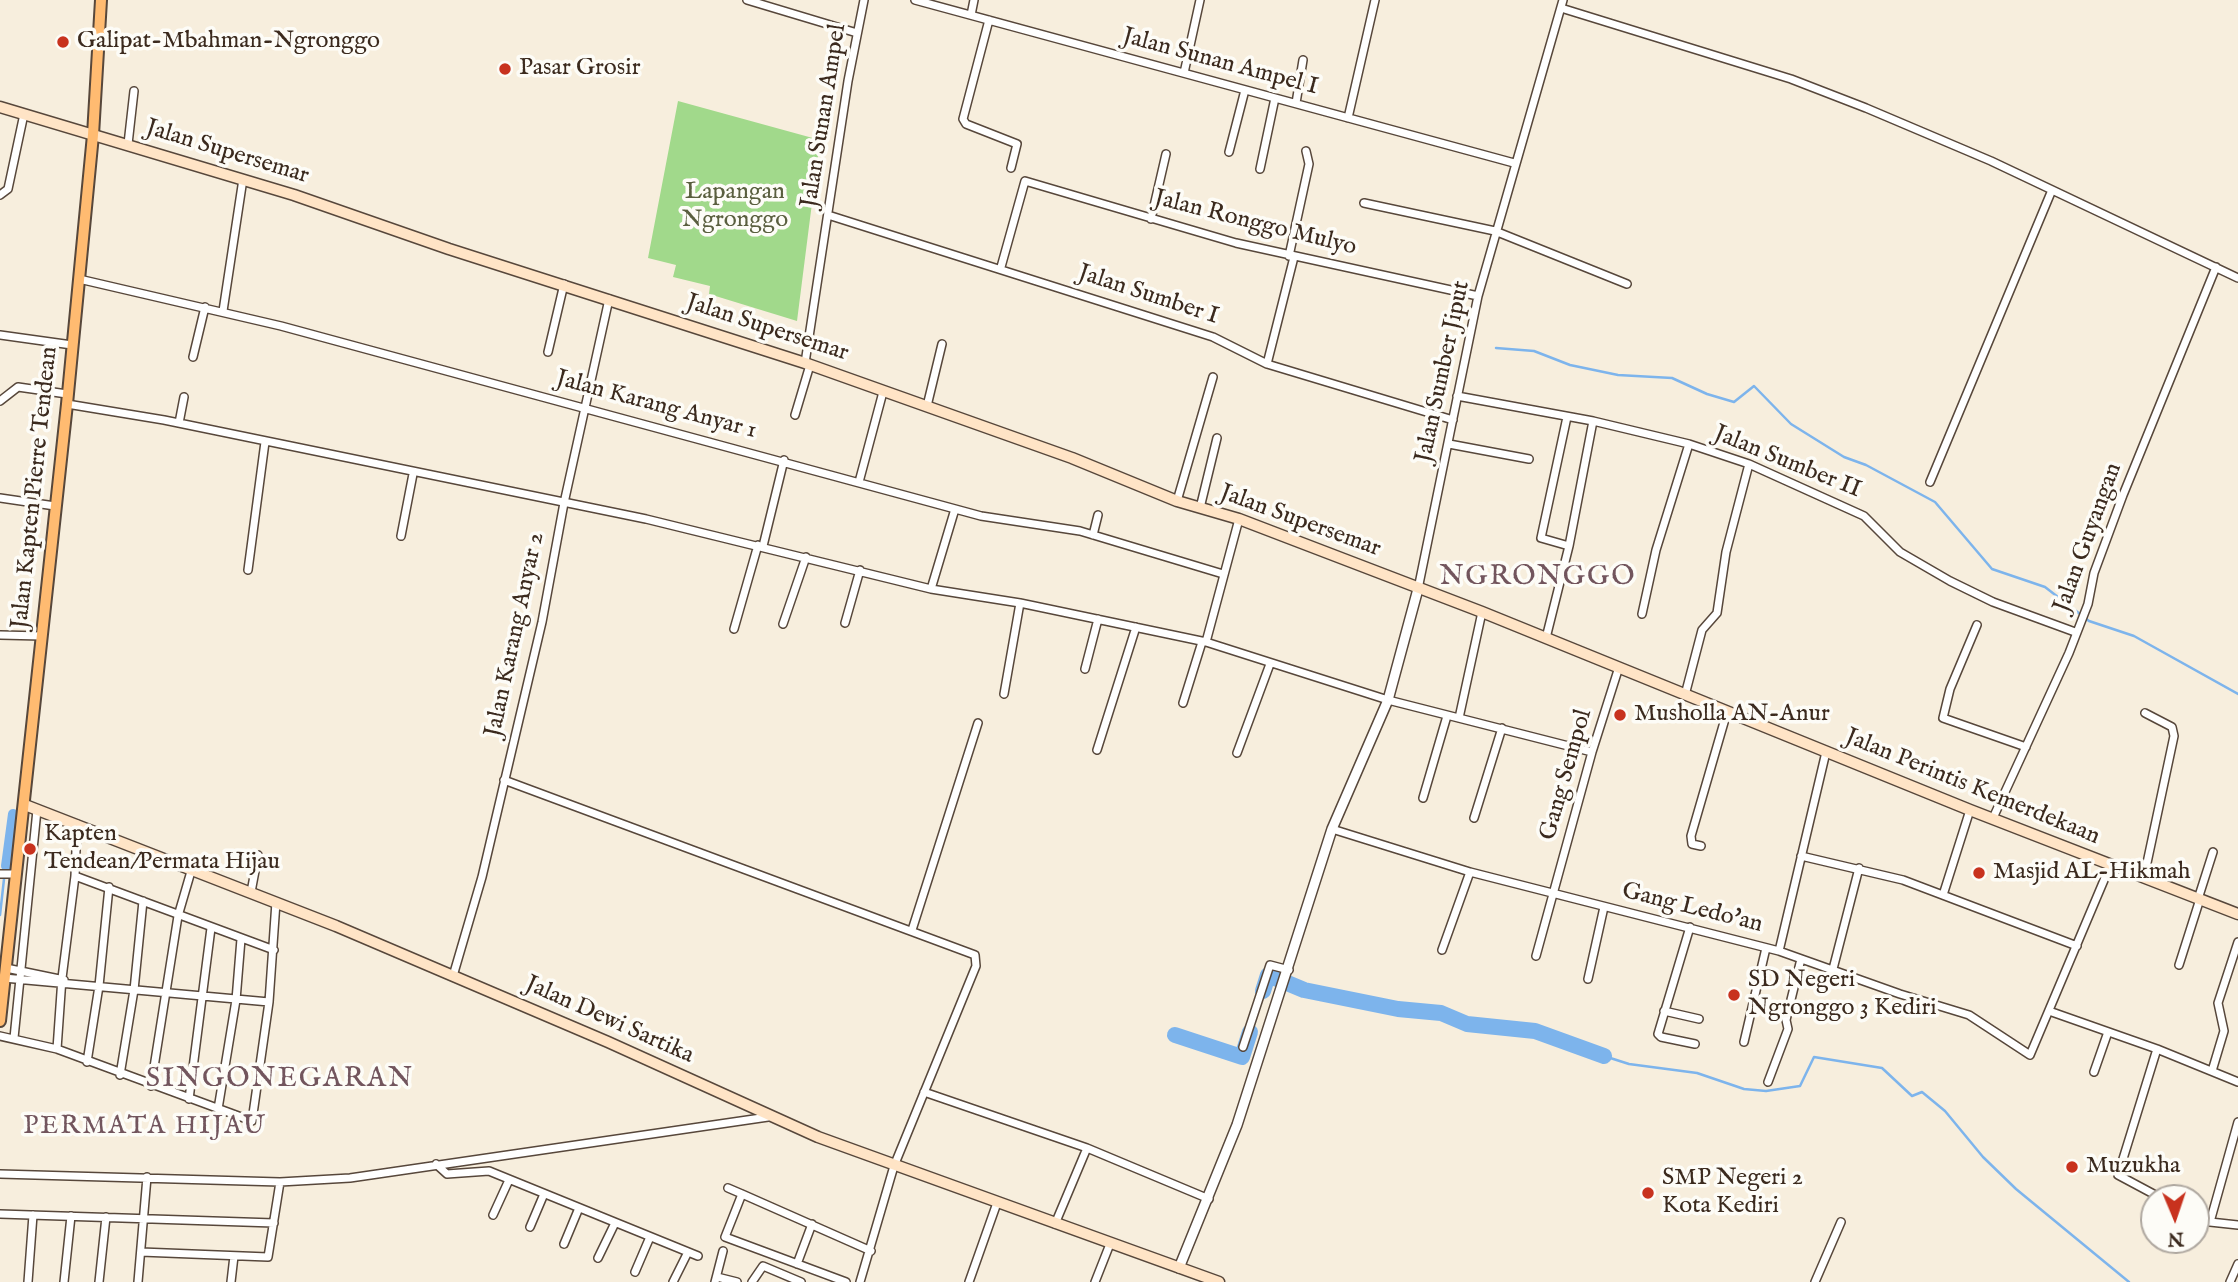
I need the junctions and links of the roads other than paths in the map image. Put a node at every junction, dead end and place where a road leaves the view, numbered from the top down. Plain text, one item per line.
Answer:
1 (101, 0) edge
2 (747, 0) edge
3 (864, 0) edge
4 (915, 0) edge
5 (974, 0) edge
6 (1200, 0) edge
7 (1375, 0) edge
8 (1562, 4) edge
9 (971, 15) junction
10 (989, 20) junction
11 (857, 33) junction
12 (1303, 60) dead end
13 (1184, 73) junction
14 (1245, 90) junction
15 (134, 91) dead end
16 (1275, 98) junction
17 (1296, 103) junction
18 (0, 107) edge
19 (24, 114) junction
20 (1348, 118) junction
21 (93, 135) junction
22 (128, 144) junction
23 (1306, 151) dead end
24 (1229, 152) dead end
25 (1166, 154) dead end
26 (1514, 163) junction
27 (1011, 168) dead end
28 (1261, 169) dead end
29 (243, 179) junction
30 (2052, 190) junction
31 (0, 195) edge
32 (1364, 203) dead end
33 (828, 215) junction
34 (1151, 219) junction
35 (1495, 230) junction
36 (1292, 256) junction
37 (1001, 267) junction
38 (2216, 267) junction
39 (2238, 278) edge
40 (79, 279) junction
41 (564, 284) junction
42 (1627, 285) dead end
43 (1478, 296) junction
44 (608, 299) junction
45 (205, 307) junction
46 (223, 311) junction
47 (0, 335) edge
48 (942, 344) dead end
49 (72, 345) junction
50 (548, 352) dead end
51 (193, 357) dead end
52 (808, 364) junction
53 (1266, 364) junction
54 (1213, 377) dead end
55 (883, 391) junction
56 (1457, 396) junction
57 (184, 397) dead end
58 (67, 399) junction
59 (0, 401) edge
60 (927, 407) junction
61 (586, 408) junction
62 (795, 415) dead end
63 (1567, 417) junction
64 (1453, 420) junction
65 (1593, 421) junction
66 (179, 423) junction
67 (1217, 438) dead end
68 (265, 442) junction
69 (1449, 444) junction
70 (1689, 444) junction
71 (1528, 459) dead end
72 (784, 460) junction
73 (1749, 464) junction
74 (413, 474) junction
75 (859, 482) junction
76 (1930, 482) dead end
77 (0, 498) edge
78 (1177, 501) junction
79 (564, 503) junction
80 (55, 506) junction
81 (1200, 508) junction
82 (955, 509) junction
83 (1098, 515) dead end
84 (1239, 519) junction
85 (1093, 535) junction
86 (401, 536) dead end
87 (761, 545) junction
88 (1569, 546) junction
89 (806, 557) junction
90 (248, 570) dead end
91 (860, 570) junction
92 (1223, 574) junction
93 (932, 589) junction
94 (1418, 589) junction
95 (1020, 603) junction
96 (1482, 612) junction
97 (1642, 614) dead end
98 (1098, 619) junction
99 (845, 623) dead end
100 (783, 624) dead end
101 (1977, 625) dead end
102 (1136, 627) junction
103 (734, 629) dead end
104 (2075, 632) junction
105 (0, 635) edge
106 (42, 636) junction
107 (1546, 638) junction
108 (1204, 642) junction
109 (1270, 664) junction
110 (1619, 667) junction
111 (1085, 669) dead end
112 (1004, 694) dead end
113 (1685, 695) junction
114 (1388, 700) junction
115 (1183, 704) dead end
116 (1727, 712) junction
117 (2145, 713) dead end
118 (1447, 716) junction
119 (1459, 719) junction
120 (978, 723) dead end
121 (1502, 728) junction
122 (2026, 747) junction
123 (1097, 750) dead end
124 (1592, 752) junction
125 (1826, 752) junction
126 (1237, 753) dead end
127 (504, 780) junction
128 (1423, 798) dead end
129 (25, 805) junction
130 (37, 810) junction
131 (1970, 810) junction
132 (1474, 818) dead end
133 (1993, 818) junction
134 (77, 824) junction
135 (23, 827) junction
136 (35, 827) junction
137 (1332, 829) junction
138 (1701, 846) dead end
139 (2213, 852) dead end
140 (258, 856) dead end
141 (1801, 856) junction
142 (2110, 866) junction
143 (192, 868) junction
144 (1859, 868) junction
145 (1470, 872) junction
146 (1, 873) edge
147 (16, 874) junction
148 (75, 876) junction
149 (2144, 877) junction
150 (110, 887) junction
151 (251, 892) junction
152 (1553, 894) junction
153 (1942, 895) junction
154 (2199, 899) junction
155 (143, 901) junction
156 (276, 902) junction
157 (1604, 907) junction
158 (2238, 914) edge
159 (178, 916) junction
160 (11, 922) junction
161 (26, 923) junction
162 (1689, 927) junction
163 (211, 928) junction
164 (912, 930) junction
165 (241, 939) junction
166 (2238, 942) edge
167 (2077, 946) junction
168 (1766, 948) junction
169 (274, 950) junction
170 (1442, 950) dead end
171 (1779, 951) junction
172 (1536, 956) dead end
173 (1801, 959) junction
174 (2179, 965) dead end
175 (21, 969) junction
176 (1833, 969) junction
177 (1288, 972) junction
178 (5, 973) junction
179 (453, 975) junction
180 (20, 979) junction
181 (1588, 979) dead end
182 (64, 981) junction
183 (99, 985) junction
184 (134, 990) junction
185 (166, 994) junction
186 (202, 997) junction
187 (1, 1000) edge
188 (236, 1000) junction
189 (269, 1002) junction
190 (1664, 1011) junction
191 (2049, 1011) junction
192 (1699, 1019) dead end
193 (0, 1021) edge
194 (2108, 1032) junction
195 (0, 1036) edge
196 (13, 1038) junction
197 (1744, 1042) dead end
198 (1695, 1044) dead end
199 (1243, 1046) dead end
200 (57, 1049) junction
201 (2157, 1049) junction
202 (87, 1062) junction
203 (2212, 1071) junction
204 (2094, 1072) dead end
205 (120, 1074) junction
206 (1768, 1082) dead end
207 (2238, 1082) edge
208 (151, 1086) junction
209 (923, 1092) junction
210 (189, 1099) junction
211 (218, 1109) junction
212 (768, 1117) junction
213 (2238, 1122) edge
214 (1087, 1148) junction
215 (436, 1164) junction
216 (894, 1166) junction
217 (0, 1174) edge
218 (147, 1177) junction
219 (509, 1180) junction
220 (280, 1182) junction
221 (2140, 1187) edge
222 (728, 1188) dead end
223 (544, 1194) junction
224 (742, 1194) junction
225 (1209, 1199) junction
226 (997, 1203) junction
227 (579, 1208) junction
228 (0, 1214) edge
229 (33, 1215) junction
230 (493, 1215) dead end
231 (71, 1216) junction
232 (106, 1217) junction
233 (144, 1217) junction
234 (1841, 1222) dead end
235 (2210, 1222) joint
236 (274, 1223) junction
237 (615, 1223) junction
238 (813, 1224) junction
239 (1055, 1224) junction
240 (2238, 1225) edge
241 (530, 1227) dead end
242 (650, 1237) junction
243 (564, 1244) dead end
244 (1110, 1244) junction
245 (723, 1251) dead end
246 (871, 1251) junction
247 (141, 1252) junction
248 (688, 1252) junction
249 (234, 1256) junction
250 (698, 1256) dead end
251 (598, 1258) dead end
252 (2238, 1264) edge
253 (799, 1265) junction
254 (1179, 1268) junction
255 (635, 1272) dead end
256 (716, 1279) edge
257 (797, 1281) edge
258 (28, 1282) edge
259 (64, 1282) edge
260 (99, 1282) edge
261 (138, 1282) edge
262 (231, 1282) edge
263 (673, 1282) edge
264 (737, 1282) edge
265 (752, 1282) edge
266 (846, 1282) edge
267 (860, 1282) edge
268 (969, 1282) edge
269 (1095, 1282) edge
270 (1219, 1282) edge
271 (1815, 1282) edge
272 (2230, 1282) edge

1 - 21 main road, Jalan Kapten Pierre Tendean
2 - 11 street
3 - 11 street, Jalan Sunan Ampel
4 - 9 street, Jalan Sunan Ampel I
5 - 9 street
6 - 13 street
7 - 20 street
8 - 26 street, Jalan Sumber Jiput
8 - 30 street
9 - 10 street, Jalan Sunan Ampel I
10 - 13 street, Jalan Sunan Ampel I
10 - 27 street
11 - 33 street, Jalan Sunan Ampel
12 - 17 street
13 - 14 street, Jalan Sunan Ampel I
14 - 16 street, Jalan Sunan Ampel I
14 - 24 street
15 - 22 street
16 - 17 street, Jalan Sunan Ampel I
16 - 28 street
17 - 20 street, Jalan Sunan Ampel I
18 - 19 main road, Jalan Supersemar
19 - 21 main road, Jalan Supersemar
19 - 31 street
20 - 26 street, Jalan Sunan Ampel I
21 - 22 main road, Jalan Supersemar
21 - 40 main road, Jalan Kapten Pierre Tendean
22 - 29 main road, Jalan Supersemar
23 - 36 street
25 - 34 street
26 - 35 street, Jalan Sumber Jiput
29 - 41 main road, Jalan Supersemar
29 - 46 street
30 - 38 street
30 - 76 street
32 - 35 street
33 - 37 street, Jalan Sumber I
33 - 52 street, Jalan Sunan Ampel
34 - 36 street, Jalan Ronggo Mulyo
34 - 37 street, Jalan Ronggo Mulyo
35 - 42 street
35 - 43 street, Jalan Sumber Jiput
36 - 43 street, Jalan Ronggo Mulyo
36 - 53 street
37 - 53 street, Jalan Sumber I
38 - 39 street
38 - 104 street, Jalan Guyangan
40 - 45 street, Jalan Karang Anyar 1
40 - 49 main road, Jalan Kapten Pierre Tendean
41 - 44 main road, Jalan Supersemar
41 - 50 street
43 - 56 street, Jalan Sumber Jiput
44 - 52 main road, Jalan Supersemar
44 - 61 street, Jalan Karang Anyar 2
45 - 46 street, Jalan Karang Anyar 1
45 - 51 street
46 - 61 street, Jalan Karang Anyar 1
47 - 49 street
48 - 60 street
49 - 58 main road, Jalan Kapten Pierre Tendean
52 - 55 main road, Jalan Supersemar
52 - 62 street, Jalan Sunan Ampel
53 - 64 street, Jalan Sumber I
54 - 78 street
55 - 60 main road, Jalan Supersemar
55 - 75 street
56 - 63 street, Jalan Sumber II
56 - 64 street, Jalan Sumber Jiput
57 - 66 street
58 - 59 street
58 - 66 street
58 - 80 main road, Jalan Kapten Pierre Tendean
60 - 78 main road, Jalan Supersemar
61 - 72 street, Jalan Karang Anyar 1
61 - 79 street, Jalan Karang Anyar 2
63 - 65 street, Jalan Sumber II
63 - 88 street
64 - 69 street, Jalan Sumber Jiput
65 - 70 street, Jalan Sumber II
65 - 88 street
66 - 68 street
67 - 81 street
68 - 74 street
68 - 90 street
69 - 71 street
69 - 94 street, Jalan Sumber Jiput
70 - 73 street, Jalan Sumber II
70 - 97 street
72 - 75 street, Jalan Karang Anyar 1
72 - 87 street
73 - 104 street, Jalan Sumber II
73 - 113 street
74 - 79 street
74 - 86 street
75 - 82 street, Jalan Karang Anyar 1
77 - 80 street
78 - 81 main road, Jalan Supersemar
79 - 87 street
79 - 127 street, Jalan Karang Anyar 2
80 - 106 main road, Jalan Kapten Pierre Tendean
81 - 84 main road, Jalan Supersemar
82 - 85 street, Jalan Karang Anyar 1
82 - 93 street
83 - 85 street
84 - 92 street
84 - 94 main road, Jalan Supersemar
85 - 92 street, Jalan Karang Anyar 1
87 - 89 street
87 - 103 street
88 - 107 street
89 - 91 street
89 - 100 street
91 - 93 street
91 - 99 street
92 - 108 street
93 - 95 street
94 - 96 main road, Jalan Perintis Kemerdekaan
94 - 114 street
95 - 98 street
95 - 112 street
96 - 107 main road, Jalan Perintis Kemerdekaan
96 - 119 street
98 - 102 street
98 - 111 street
101 - 122 street
102 - 108 street
102 - 123 street
104 - 122 street, Jalan Guyangan
105 - 106 street
106 - 129 main road, Jalan Kapten Pierre Tendean
107 - 110 main road, Jalan Perintis Kemerdekaan
108 - 109 street
108 - 115 street
109 - 114 street
109 - 126 street
110 - 113 main road, Jalan Perintis Kemerdekaan
110 - 124 street, Gang Sempol
113 - 116 main road, Jalan Perintis Kemerdekaan
114 - 118 street
114 - 137 street
116 - 125 main road, Jalan Perintis Kemerdekaan
116 - 138 street
117 - 149 street
118 - 119 street
118 - 128 street
119 - 121 street
120 - 164 street
121 - 124 street
121 - 132 street
122 - 133 street, Jalan Guyangan
124 - 152 street, Gang Sempol
125 - 131 main road, Jalan Perintis Kemerdekaan
125 - 141 street
127 - 164 street
127 - 179 street, Jalan Karang Anyar 2
129 - 130 main road, Jalan Dewi Sartika
129 - 135 main road, Jalan Kapten Pierre Tendean
130 - 134 main road, Jalan Dewi Sartika
130 - 136 street
131 - 133 main road, Jalan Perintis Kemerdekaan
131 - 153 street
133 - 142 main road, Jalan Perintis Kemerdekaan
134 - 143 main road, Jalan Dewi Sartika
134 - 148 street
135 - 136 street
135 - 147 main road, Jalan Kapten Pierre Tendean
136 - 161 street
137 - 145 street, Gang Ledo'an
137 - 177 street
139 - 154 street
140 - 151 street
141 - 144 street
141 - 171 street
142 - 149 main road, Jalan Perintis Kemerdekaan
142 - 167 street
143 - 151 main road, Jalan Dewi Sartika
143 - 159 street
144 - 153 street
144 - 176 street
145 - 152 street, Gang Ledo'an
145 - 170 street
146 - 147 street
147 - 160 main road, Jalan Kapten Pierre Tendean
148 - 150 street
148 - 182 street
149 - 154 main road, Jalan Perintis Kemerdekaan
150 - 155 street
150 - 183 street
151 - 156 main road, Jalan Dewi Sartika
152 - 157 street, Gang Ledo'an
152 - 172 street, Gang Sempol
153 - 167 street
154 - 158 main road, Jalan Perintis Kemerdekaan
154 - 174 street
155 - 159 street
155 - 184 street
156 - 169 street
156 - 179 main road, Jalan Dewi Sartika
157 - 162 street, Gang Ledo'an
157 - 181 street
159 - 163 street
159 - 185 street
160 - 161 street
160 - 178 main road, Jalan Kapten Pierre Tendean
161 - 175 street
162 - 168 street, Gang Ledo'an
162 - 190 street
163 - 165 street
163 - 186 street
164 - 209 street
165 - 169 street
165 - 188 street
166 - 203 street
167 - 191 street
168 - 171 street, Gang Ledo'an
168 - 197 street
169 - 189 street
171 - 173 street, Gang Ledo'an
173 - 176 street, Gang Ledo'an
173 - 206 street
175 - 178 street
175 - 180 street
175 - 182 street
176 - 191 street, Gang Ledo'an
177 - 199 street
177 - 225 street
178 - 180 street
178 - 187 main road, Jalan Kapten Pierre Tendean
179 - 212 main road, Jalan Dewi Sartika
180 - 182 street
180 - 196 street
182 - 183 street
182 - 200 street
183 - 184 street
183 - 202 street
184 - 185 street
184 - 205 street
185 - 186 street
185 - 208 street
186 - 188 street
186 - 210 street
187 - 193 main road, Jalan Kapten Pierre Tendean
188 - 189 street
188 - 211 street
189 - 211 street
190 - 192 street
190 - 198 street
191 - 194 street
194 - 201 street
194 - 204 street
195 - 196 street
196 - 200 street
200 - 202 street
201 - 203 street
201 - 221 street
202 - 205 street
203 - 207 street
205 - 208 street
208 - 210 street
209 - 214 street
209 - 216 street
210 - 211 street
212 - 215 street
212 - 216 main road, Jalan Dewi Sartika
213 - 235 street
214 - 225 street
214 - 239 street
215 - 219 street
215 - 220 street
216 - 226 main road, Jalan Dewi Sartika
216 - 246 street
217 - 218 street
218 - 220 street
218 - 233 street
219 - 223 street
219 - 230 street
220 - 236 street
222 - 224 street
223 - 227 street
223 - 241 street
224 - 238 street
224 - 253 street
225 - 254 street
226 - 239 main road, Jalan Dewi Sartika
226 - 268 street
227 - 237 street
227 - 243 street
228 - 229 street
229 - 231 street
229 - 258 street
231 - 232 street
231 - 259 street
232 - 233 street
232 - 260 street
233 - 236 street
233 - 247 street
234 - 271 street
235 - 240 street
236 - 249 street
237 - 242 street
237 - 251 street
238 - 246 street
238 - 253 street
239 - 244 main road, Jalan Dewi Sartika
242 - 248 street
242 - 255 street
244 - 254 main road, Jalan Dewi Sartika
244 - 269 street
245 - 256 street
246 - 267 street
247 - 249 street
247 - 261 street
248 - 250 street
248 - 263 street
249 - 262 street
252 - 272 street
253 - 257 street
253 - 266 street
254 - 270 main road, Jalan Dewi Sartika
256 - 264 street
257 - 265 street

